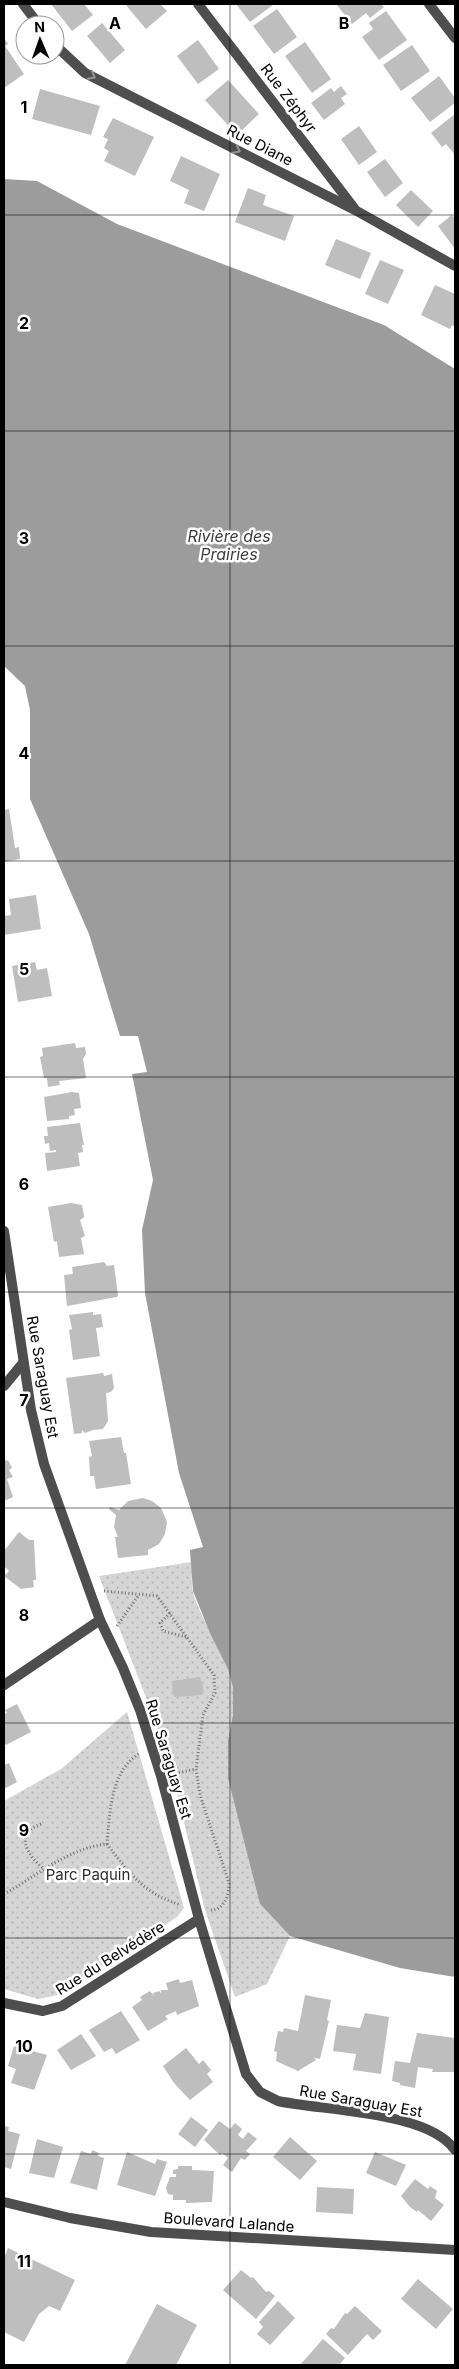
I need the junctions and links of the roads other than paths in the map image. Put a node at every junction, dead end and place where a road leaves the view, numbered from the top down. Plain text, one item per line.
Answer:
1 (23, 4) edge
2 (198, 4) edge
3 (429, 4) edge
4 (31, 15) edge
5 (455, 38) edge
6 (65, 54) edge
7 (356, 210) junction
8 (455, 266) edge
9 (4, 1231) edge
10 (23, 1363) junction
11 (4, 1386) edge
12 (100, 1620) junction
13 (4, 1685) edge
14 (199, 1919) junction
15 (4, 2003) edge
16 (455, 2150) edge
17 (4, 2202) edge
18 (455, 2250) edge

1 - 4 street
2 - 7 street, Rue Zéphyr
3 - 5 street
6 -> 7 street, Rue Diane
7 - 8 street, Rue Diane
9 - 10 street, Rue Saraguay Est
10 - 11 street
10 - 12 street, Rue Saraguay Est
12 - 13 street
12 - 14 street, Rue Saraguay Est
14 - 15 street, Rue du Belvédère
14 - 16 street, Rue Saraguay Est
17 - 18 street, Boulevard Lalande

